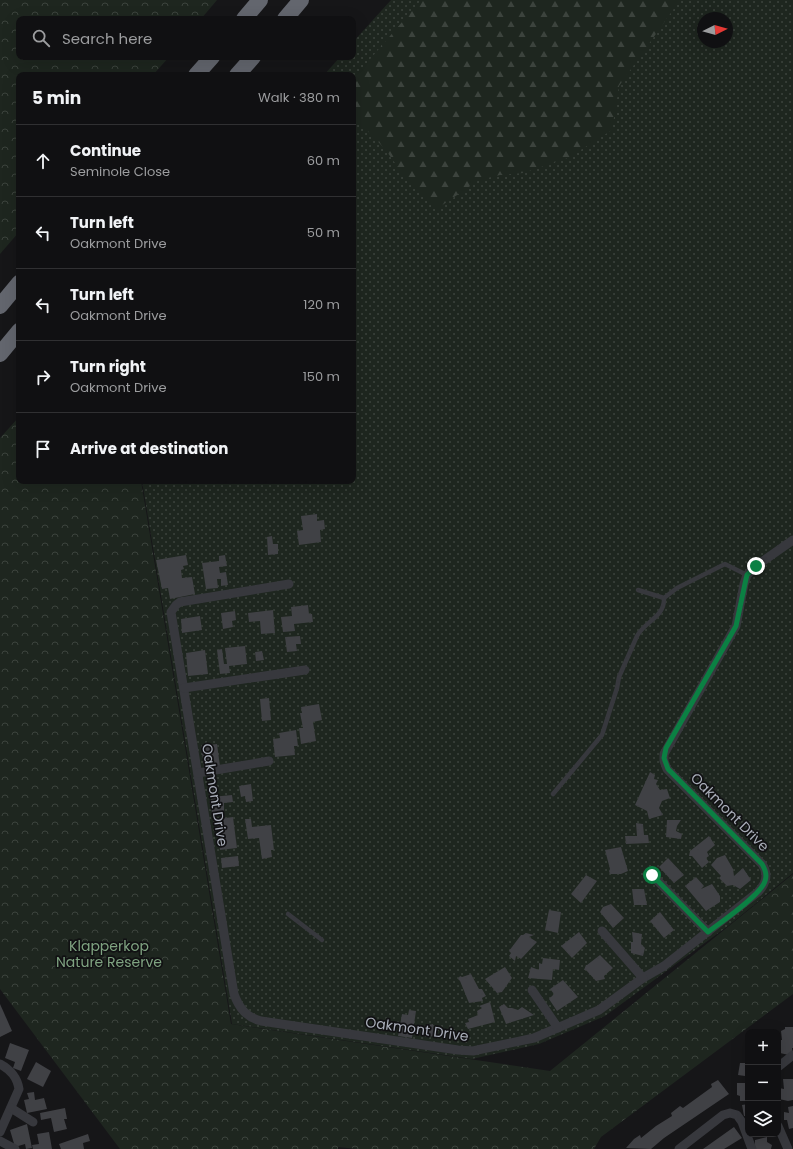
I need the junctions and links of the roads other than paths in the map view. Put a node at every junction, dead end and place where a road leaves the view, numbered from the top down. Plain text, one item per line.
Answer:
1 (260, 0) edge
2 (301, 0) edge
3 (247, 16) edge
4 (288, 16) edge
5 (209, 60) edge
6 (250, 60) edge
7 (199, 72) edge
8 (240, 72) edge
9 (16, 287) edge
10 (0, 306) edge
11 (16, 335) edge
12 (0, 354) edge
13 (793, 540) edge
14 (747, 575) junction
15 (289, 584) dead end
16 (638, 590) dead end
17 (664, 598) junction
18 (304, 670) dead end
19 (184, 688) junction
20 (269, 761) dead end
21 (198, 773) junction
22 (552, 794) dead end
23 (652, 875) dead end
24 (288, 914) dead end
25 (602, 931) dead end
26 (708, 932) junction
27 (322, 940) dead end
28 (643, 978) junction
29 (532, 990) dead end
30 (558, 1028) junction
31 (793, 1055) edge
32 (0, 1064) edge
33 (779, 1065) edge
34 (11, 1108) junction
35 (33, 1122) dead end
36 (0, 1132) edge
37 (781, 1133) edge
38 (0, 1141) edge
39 (15, 1149) edge
40 (679, 1149) edge
41 (752, 1149) edge
42 (788, 1149) edge

1 - 3 highway
2 - 4 highway
5 - 7 highway
6 - 8 highway
9 - 10 highway
11 - 12 highway
13 - 14 street
14 - 17 lane
14 - 26 street, Oakmont Drive
15 - 19 street, Oakmont Drive
16 - 17 lane
17 - 22 lane
18 - 19 street
19 - 21 street, Oakmont Drive
20 - 21 street
21 - 30 street, Oakmont Drive
23 - 26 street
24 - 27 lane
25 - 28 street
26 - 28 street, Oakmont Drive
28 - 30 street, Oakmont Drive
29 - 30 street
31 - 33 street
32 - 34 street
34 - 35 street
34 - 36 street
37 - 42 street
38 - 39 street
40 - 41 street

